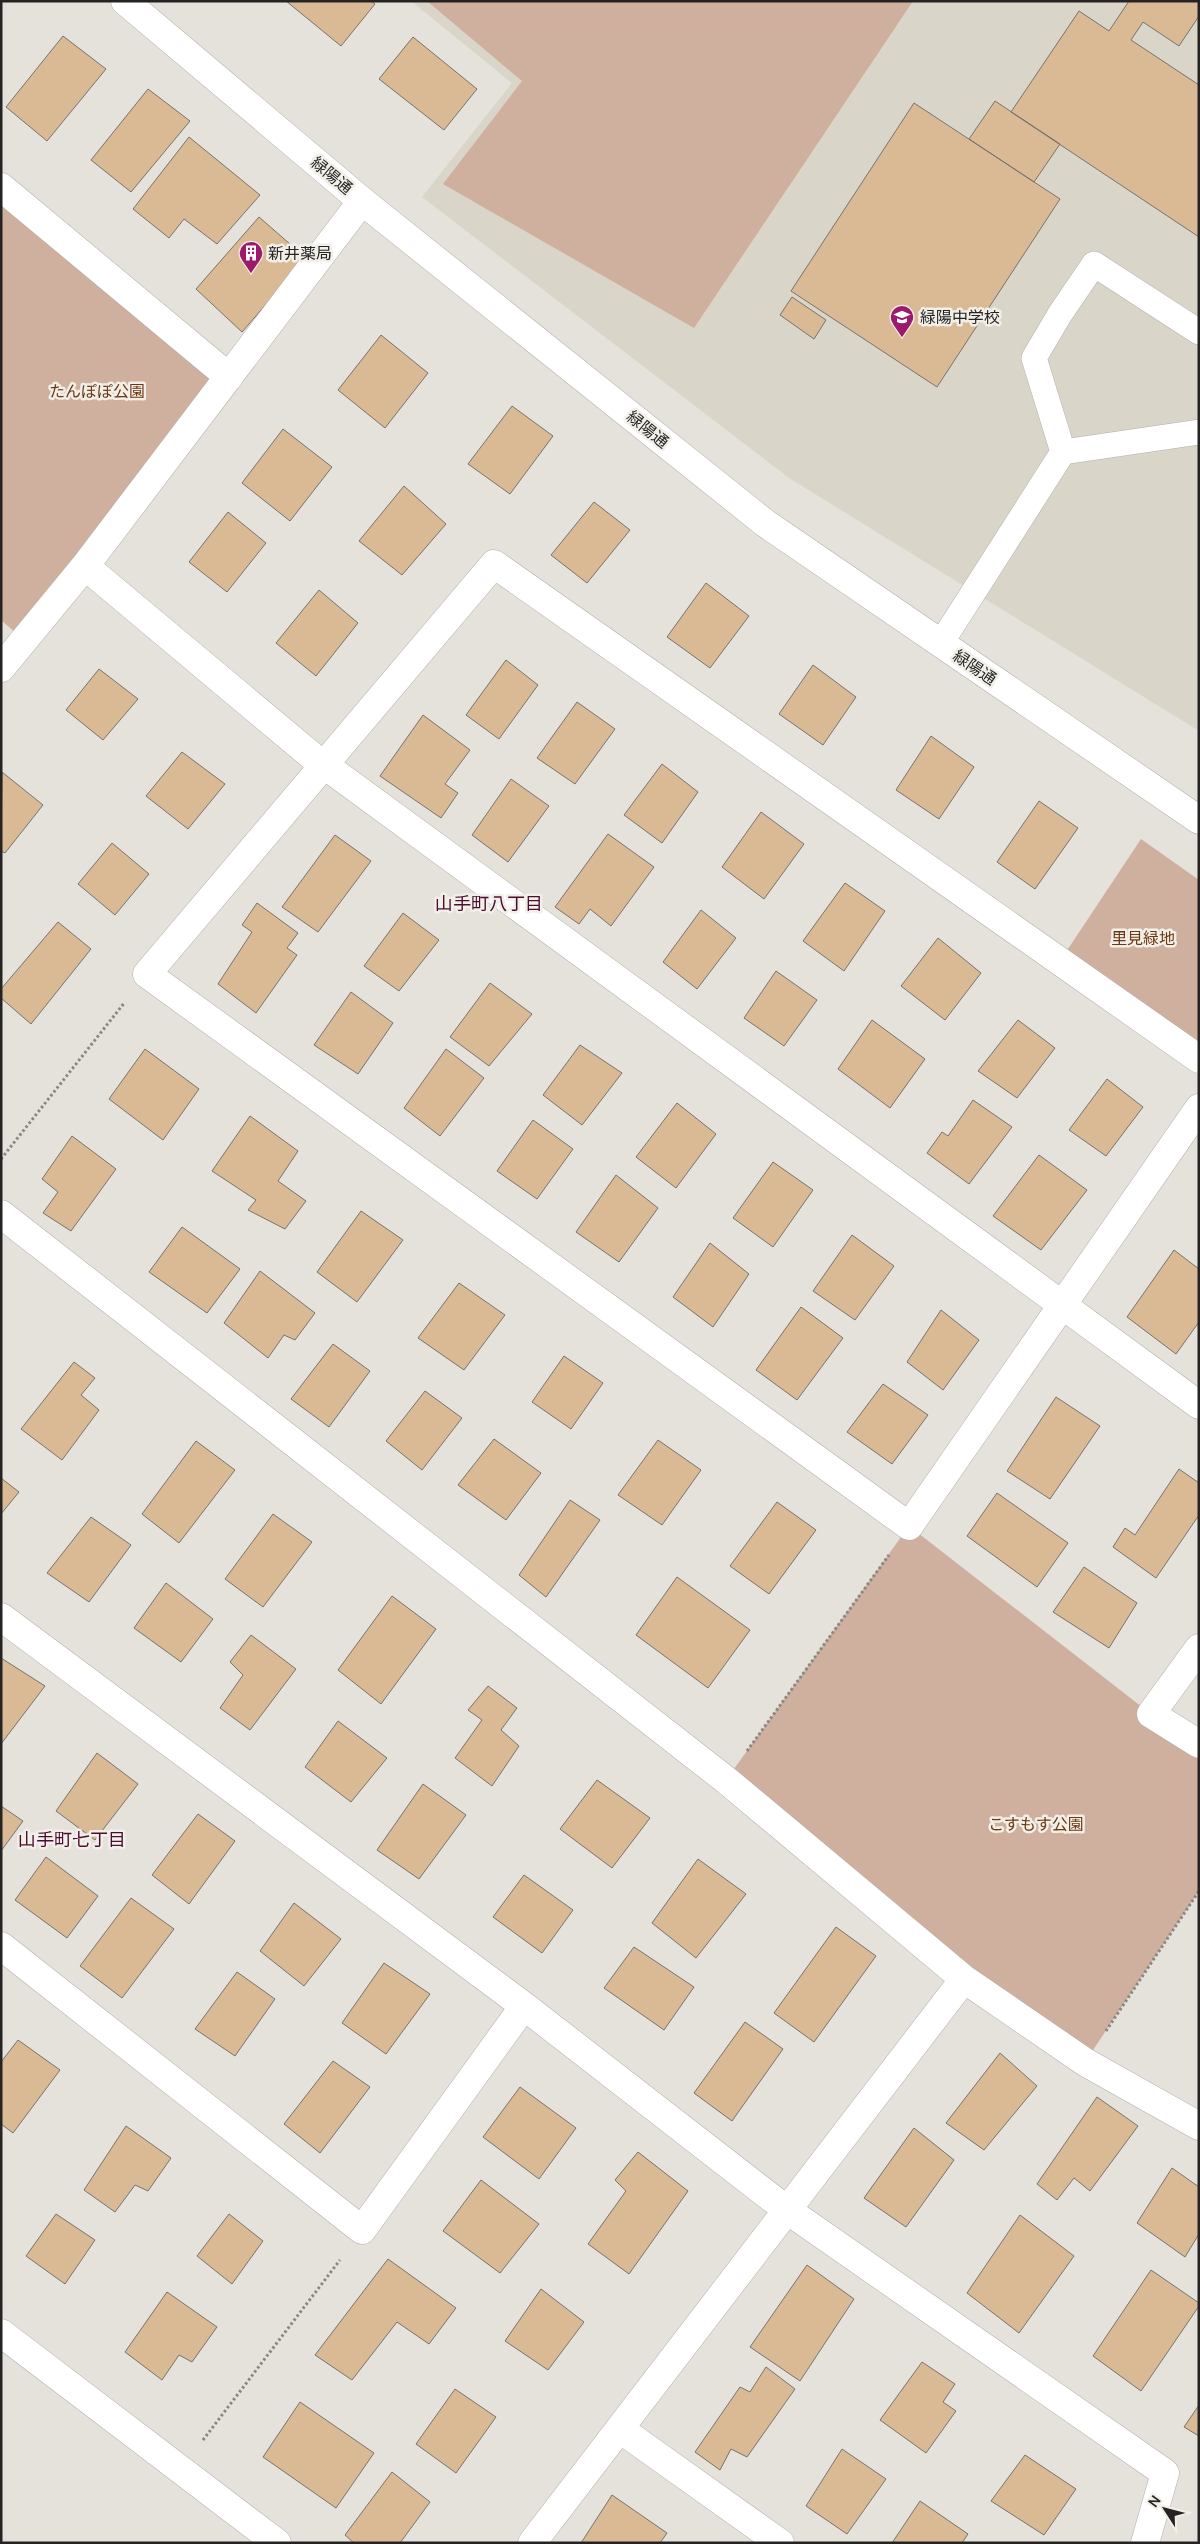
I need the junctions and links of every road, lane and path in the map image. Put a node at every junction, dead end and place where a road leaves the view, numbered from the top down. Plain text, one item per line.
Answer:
1 (125, 1) edge
2 (1, 187) edge
3 (362, 201) junction
4 (1199, 332) edge
5 (229, 377) junction
6 (1199, 432) edge
7 (1063, 452) junction
8 (85, 566) junction
9 (941, 643) junction
10 (1, 668) edge
11 (324, 765) junction
12 (1199, 820) edge
13 (147, 974) junction
14 (1199, 1059) edge
15 (1199, 1108) edge
16 (1, 1159) edge
17 (1, 1214) edge
18 (1062, 1305) junction
19 (1199, 1405) edge
20 (909, 1526) junction
21 (1, 1617) edge
22 (1199, 1648) edge
23 (1199, 1744) edge
24 (726, 1780) junction
25 (1199, 1892) edge
26 (1, 1946) edge
27 (964, 1979) junction
28 (524, 2006) junction
29 (1085, 2062) junction
30 (1199, 2126) edge
31 (787, 2210) junction
32 (362, 2230) junction
33 (1, 2333) edge
34 (620, 2429) junction
35 (181, 2468) junction
36 (278, 2543) edge
37 (532, 2543) edge
38 (780, 2543) edge
39 (1145, 2543) edge

1 - 3 street, 緑陽通
2 - 5 street
3 - 5 street
3 - 9 street, 緑陽通
4 - 7 lane
5 - 8 street
6 - 7 lane
7 - 9 lane
8 - 10 street
8 - 11 street
9 - 12 street, 緑陽通
11 - 13 street
11 - 14 street
11 - 18 street
13 - 16 path
13 - 20 street
15 - 18 street
17 - 24 street
18 - 19 street
18 - 20 street
20 - 24 path
21 - 28 street
22 - 23 street
24 - 27 street
25 - 29 path
26 - 32 street
27 - 29 street
27 - 31 street
28 - 31 street
28 - 32 street
29 - 30 street
31 - 34 street
31 - 39 street
32 - 35 path
33 - 35 street
34 - 37 street
34 - 38 street
35 - 36 street

